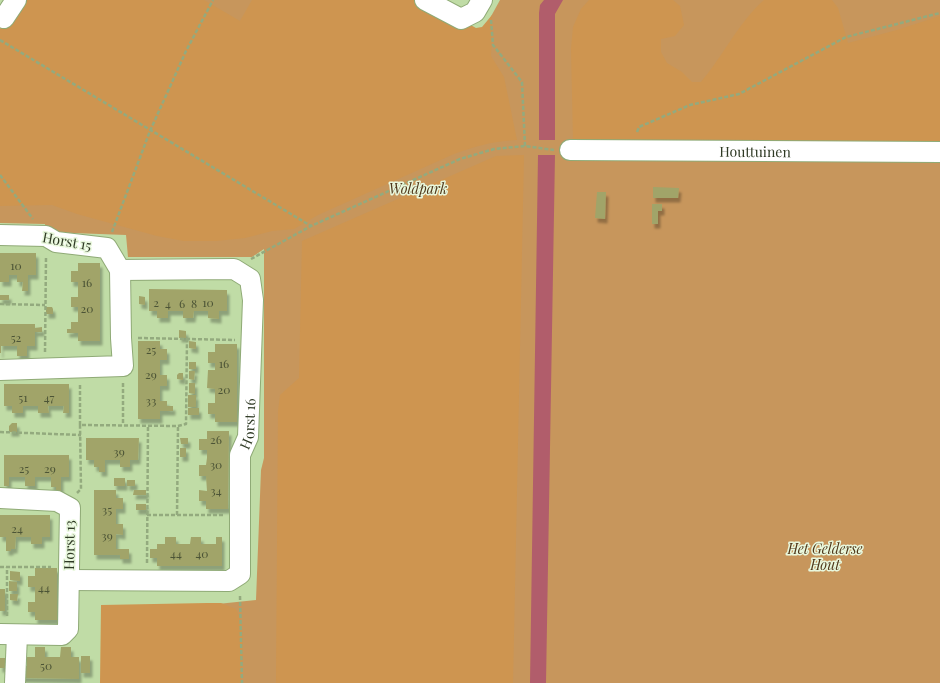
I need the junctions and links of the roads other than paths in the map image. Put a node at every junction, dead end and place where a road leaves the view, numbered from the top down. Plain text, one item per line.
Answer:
1 (16, 0) edge
2 (425, 0) edge
3 (487, 8) edge
4 (0, 16) edge
5 (570, 150) road end
6 (940, 152) edge
7 (0, 235) edge
8 (120, 270) junction
9 (0, 370) edge
10 (0, 498) edge
11 (69, 573) junction
12 (8, 634) edge
13 (16, 683) edge

1 - 4 street
2 - 3 street
5 - 6 street, Houttuinen
7 - 8 street, Horst 15
8 - 9 street, Horst 15
8 - 11 street, Horst 16
10 - 11 street, Horst 13
11 - 12 street, Horst 13
12 - 13 street

